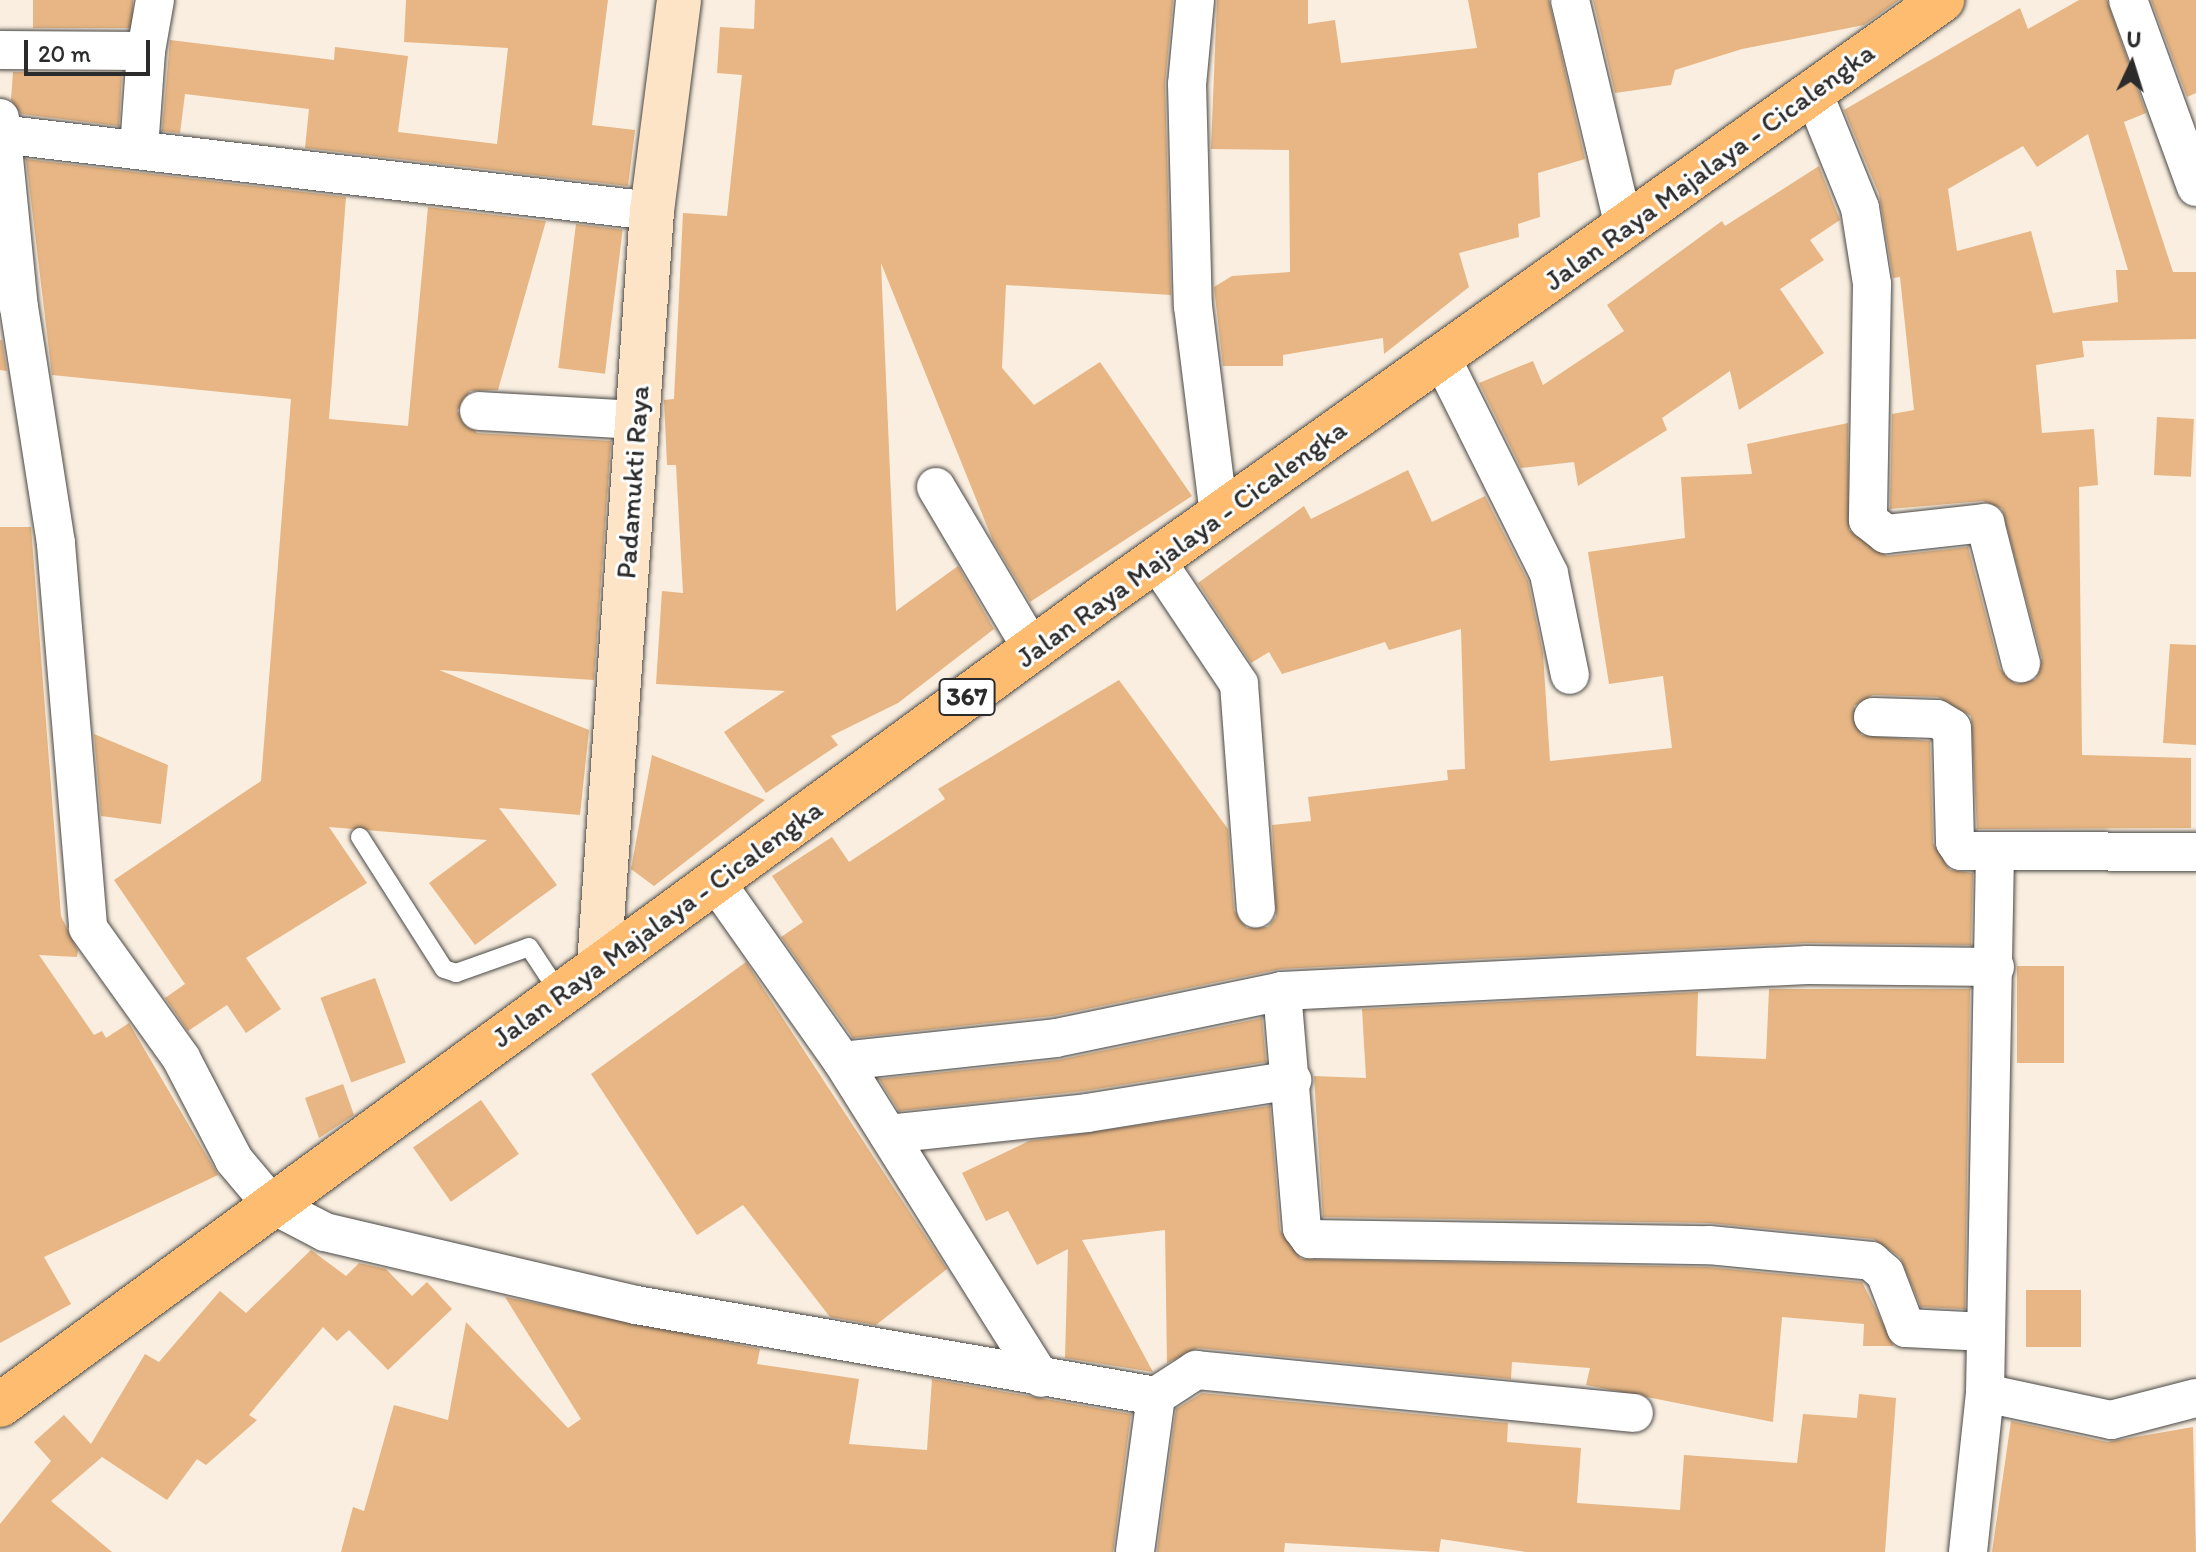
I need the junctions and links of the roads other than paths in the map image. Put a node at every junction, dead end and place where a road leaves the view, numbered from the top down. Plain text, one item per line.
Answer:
1 (155, 0) edge
2 (679, 0) edge
3 (1195, 0) edge
4 (1570, 0) edge
5 (1942, 0) edge
6 (2128, 0) edge
7 (0, 50) edge
8 (146, 51) junction
9 (1813, 92) junction
10 (1, 129) edge
11 (139, 149) junction
12 (2196, 187) edge
13 (652, 211) junction
14 (1624, 227) junction
15 (1441, 357) junction
16 (479, 411) dead end
17 (635, 420) junction
18 (936, 487) dead end
19 (1219, 516) junction
20 (1156, 560) junction
21 (1032, 649) junction
22 (2021, 663) dead end
23 (1570, 675) dead end
24 (1873, 717) dead end
25 (360, 837) dead end
26 (1995, 851) junction
27 (2196, 852) edge
28 (715, 881) junction
29 (1256, 908) dead end
30 (599, 965) junction
31 (1995, 967) junction
32 (1282, 991) junction
33 (560, 994) junction
34 (842, 1061) junction
35 (1292, 1080) junction
36 (888, 1134) junction
37 (271, 1204) junction
38 (1986, 1332) junction
39 (1041, 1378) junction
40 (1985, 1393) junction
41 (1156, 1396) junction
42 (2196, 1398) edge
43 (0, 1405) edge
44 (1634, 1413) dead end
45 (1135, 1552) edge
46 (1968, 1552) edge

1 - 8 street
2 - 13 street, Padamukti Raya
3 - 19 street
4 - 14 street
5 - 9 main road, Jalan Raya Majalaya - Cicalengka / 367
6 - 12 street
7 - 8 street
8 - 11 street
9 - 14 main road, Jalan Raya Majalaya - Cicalengka / 367
9 - 22 street
10 - 11 street
10 - 37 street
11 - 13 street
13 - 17 street, Padamukti Raya
14 - 15 main road, Jalan Raya Majalaya - Cicalengka / 367
15 - 19 main road, Jalan Raya Majalaya - Cicalengka / 367
15 - 23 street
16 - 17 street
17 - 30 street, Padamukti Raya
18 - 21 street
19 - 20 main road, Jalan Raya Majalaya - Cicalengka / 367
20 - 21 main road, Jalan Raya Majalaya - Cicalengka / 367
20 - 29 street
21 - 28 main road, Jalan Raya Majalaya - Cicalengka / 367
24 - 26 street
25 - 33 lane
26 - 27 street
26 - 31 street
28 - 30 main road, Jalan Raya Majalaya - Cicalengka / 367
28 - 34 street
30 - 33 main road, Jalan Raya Majalaya - Cicalengka / 367
31 - 32 street
31 - 38 street
32 - 34 street
32 - 35 street
33 - 37 main road, Jalan Raya Majalaya - Cicalengka / 367
34 - 36 street
35 - 36 street
35 - 38 street
36 - 39 street
37 - 39 street
37 - 43 main road, Jalan Raya Majalaya - Cicalengka / 367
38 - 40 street
39 - 41 street
40 - 42 street
40 - 46 street
41 - 44 street
41 - 45 street

